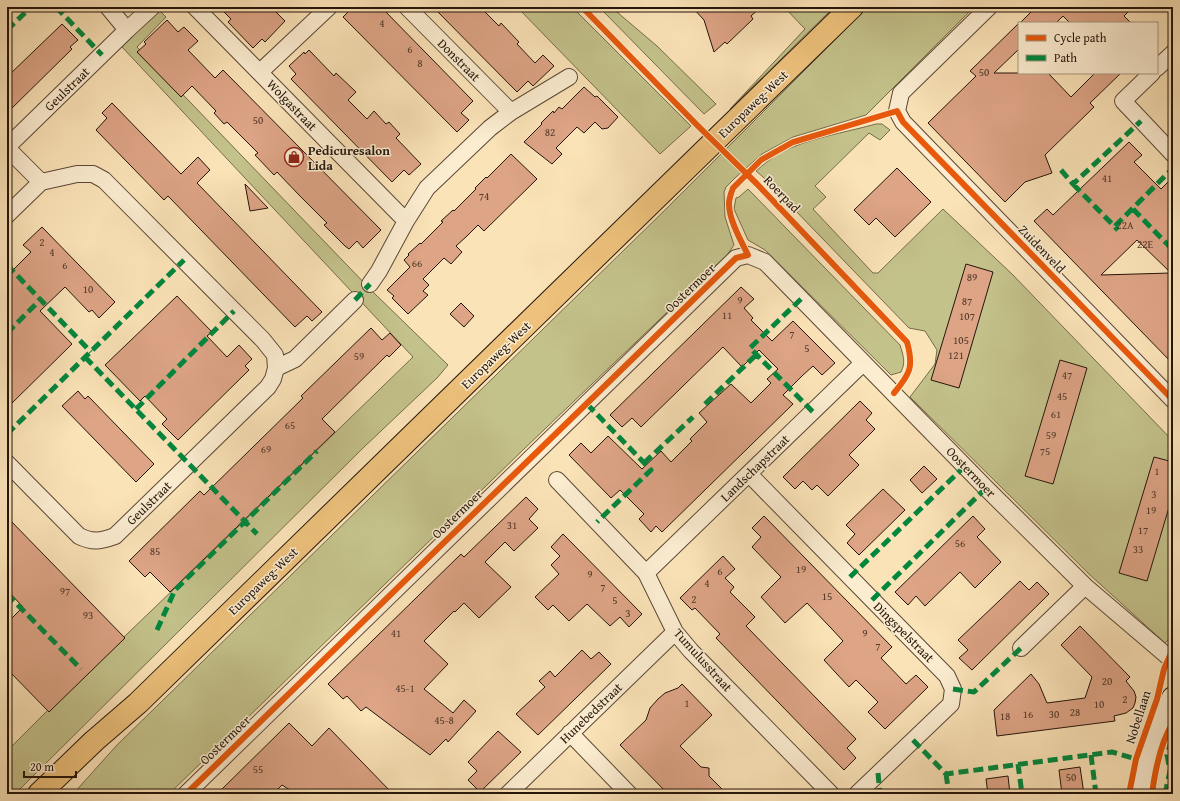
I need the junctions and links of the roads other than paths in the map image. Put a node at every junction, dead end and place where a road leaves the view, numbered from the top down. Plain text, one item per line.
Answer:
1 (108, 7) edge
2 (152, 7) edge
3 (194, 7) edge
4 (329, 7) edge
5 (407, 7) edge
6 (852, 7) edge
7 (989, 7) edge
8 (127, 30) junction
9 (1173, 53) edge
10 (1158, 67) edge
11 (260, 72) junction
12 (1151, 74) edge
13 (569, 77) dead end
14 (511, 112) junction
15 (7, 148) edge
16 (1173, 154) edge
17 (40, 182) junction
18 (7, 215) edge
19 (406, 221) junction
20 (370, 284) dead end
21 (355, 300) dead end
22 (863, 363) junction
23 (276, 368) junction
24 (1173, 400) edge
25 (7, 463) edge
26 (749, 474) junction
27 (557, 480) dead end
28 (646, 573) junction
29 (1085, 586) junction
30 (675, 632) junction
31 (1021, 648) dead end
32 (1173, 660) edge
33 (1173, 698) edge
34 (138, 703) junction
35 (570, 733) junction
36 (39, 794) edge
37 (58, 794) edge
38 (186, 794) edge
39 (508, 794) edge
40 (629, 794) edge
41 (831, 794) edge
42 (857, 794) edge
43 (1140, 794) edge

1 - 8 street
2 - 8 street
3 - 11 street, Wolgastraat
4 - 11 street
5 - 14 street, Donstraat
6 - 34 main road, Europaweg-West
7 - 24 street, Zuidenveld
8 - 15 street, Geulstraat
9 - 10 street
11 - 19 street, Wolgastraat
12 - 16 street
13 - 14 street
14 - 19 street
15 - 17 street, Geulstraat
17 - 18 street
17 - 23 street
19 - 20 street
21 - 23 street
22 - 26 street, Landschapstraat
22 - 29 street, Oostermoer
22 - 38 street, Oostermoer
23 - 25 street, Geulstraat
26 - 28 street, Landschapstraat
26 - 42 street, Dingspelstraat
27 - 28 street, Tumulusstraat
28 - 30 street, Tumulusstraat
29 - 31 street
29 - 32 street, Oostermoer
30 - 35 street, Hunebedstraat
30 - 41 street, Tumulusstraat
33 - 43 street, Nobellaan
34 - 36 main road, Europaweg-West
34 - 37 main road, Europaweg-West
35 - 39 street, Hunebedstraat
35 - 40 street

